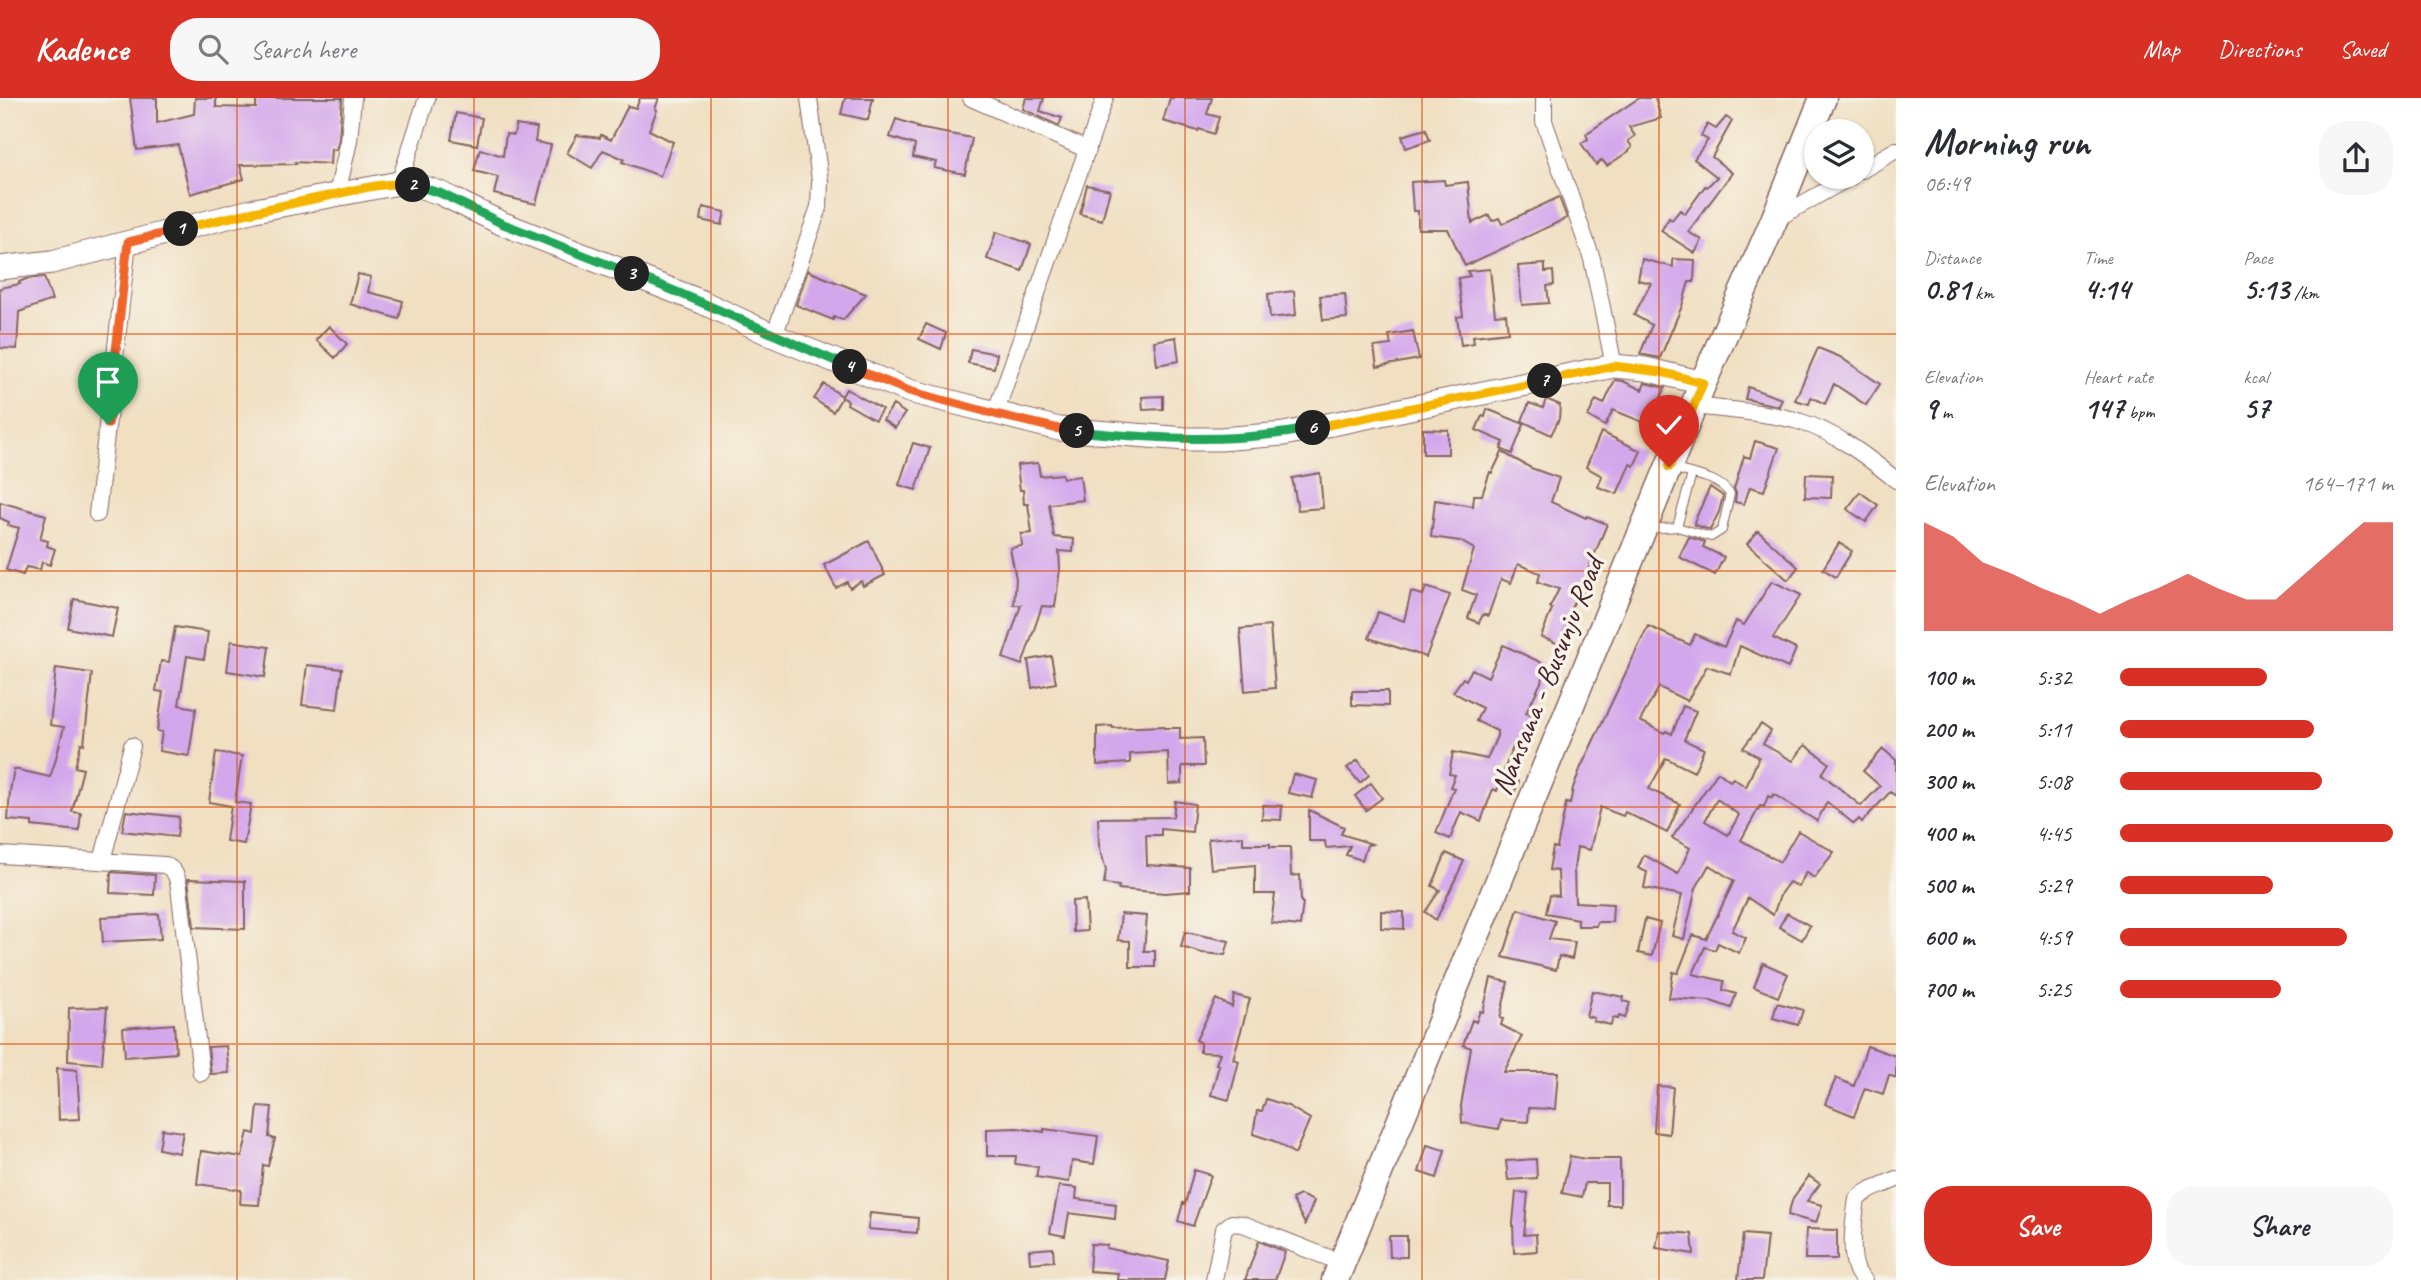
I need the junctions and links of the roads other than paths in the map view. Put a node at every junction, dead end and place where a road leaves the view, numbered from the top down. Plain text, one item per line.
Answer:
1 (353, 98) edge
2 (427, 98) edge
3 (809, 98) edge
4 (971, 98) edge
5 (1105, 98) edge
6 (1544, 98) edge
7 (1823, 98) edge
8 (1088, 150) junction
9 (1896, 150) edge
10 (1874, 163) edge
11 (399, 183) junction
12 (1829, 189) edge
13 (337, 194) junction
14 (1773, 220) junction
15 (128, 242) junction
16 (0, 268) edge
17 (774, 336) junction
18 (1614, 366) junction
19 (1699, 394) junction
20 (995, 414) junction
21 (1681, 471) junction
22 (1896, 480) edge
23 (97, 514) dead end
24 (1677, 527) junction
25 (1642, 533) junction
26 (132, 746) dead end
27 (0, 855) edge
28 (102, 861) junction
29 (201, 1073) dead end
30 (1896, 1179) edge
31 (1339, 1272) edge
32 (1214, 1280) edge
33 (1864, 1280) edge

1 - 13 street
2 - 11 street
3 - 17 street
4 - 8 street
5 - 8 street
6 - 18 street
7 - 14 main road, Nansana - Busunju Road
8 - 20 street
9 - 10 street
11 - 13 street
11 - 17 street
12 - 14 street
13 - 15 street
14 - 19 main road, Nansana - Busunju Road
15 - 16 street
15 - 23 street
17 - 20 street
18 - 19 street
18 - 20 street
19 - 21 main road, Nansana - Busunju Road
19 - 22 street
21 - 24 lane
21 - 24 lane
21 - 25 main road, Nansana - Busunju Road
24 - 25 lane
25 - 31 main road, Nansana - Busunju Road
26 - 28 street
27 - 28 street
28 - 29 street
30 - 33 street
31 - 32 street

